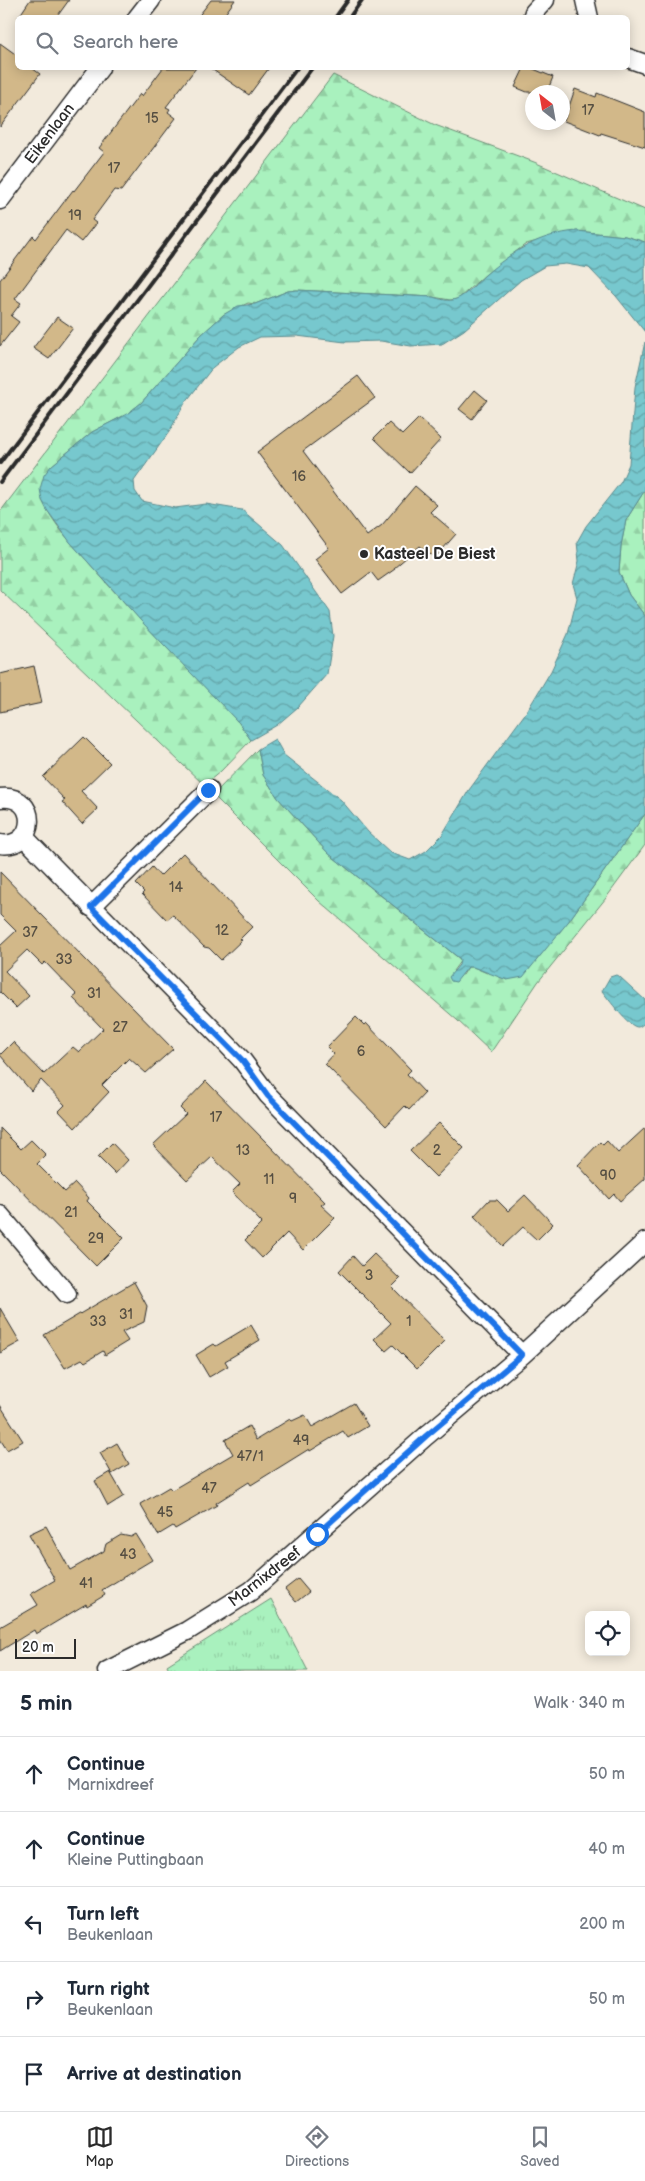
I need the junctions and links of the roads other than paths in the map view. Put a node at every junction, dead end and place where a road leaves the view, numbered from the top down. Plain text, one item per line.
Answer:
1 (151, 0) edge
2 (544, 0) edge
3 (585, 0) edge
4 (139, 15) edge
5 (533, 15) edge
6 (588, 15) edge
7 (630, 59) edge
8 (645, 64) edge
9 (98, 70) edge
10 (0, 200) edge
11 (208, 790) dead end
12 (0, 798) edge
13 (24, 836) junction
14 (0, 844) edge
15 (91, 907) junction
16 (0, 1215) edge
17 (645, 1242) edge
18 (66, 1294) dead end
19 (522, 1355) junction
20 (107, 1671) edge

1 - 4 street
2 - 5 street
3 - 6 street
7 - 8 street
9 - 10 street, Eikenlaan
11 - 15 street
12 - 13 street
13 - 14 street
13 - 15 street
15 - 19 street
16 - 18 street
17 - 19 street, Marnixdreef
19 - 20 street, Marnixdreef

